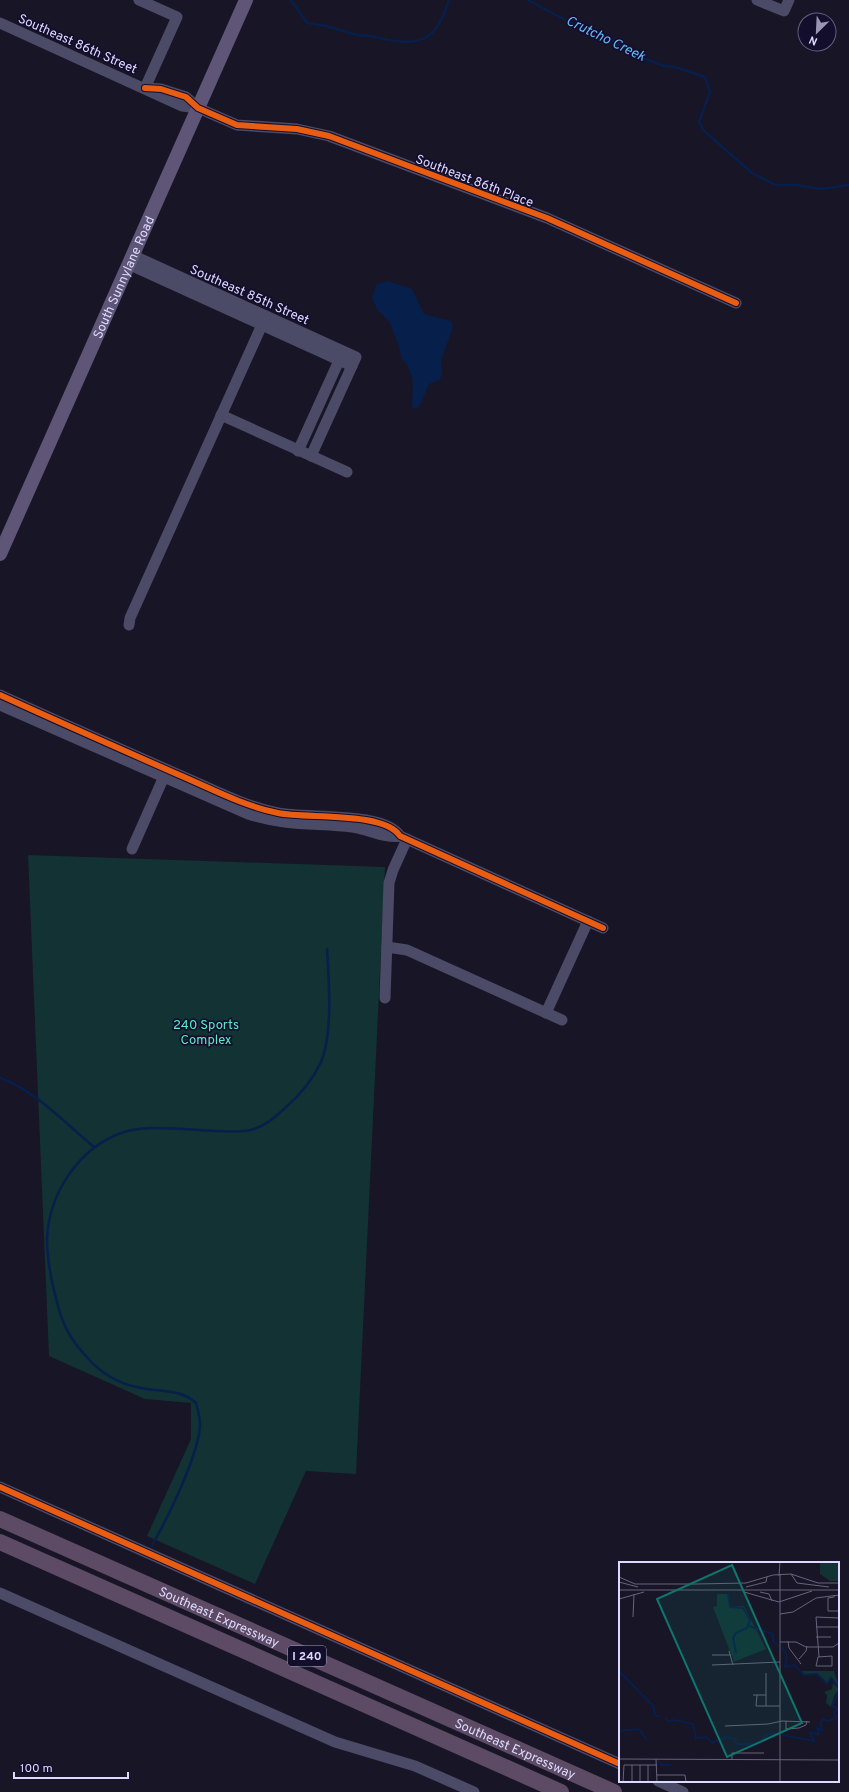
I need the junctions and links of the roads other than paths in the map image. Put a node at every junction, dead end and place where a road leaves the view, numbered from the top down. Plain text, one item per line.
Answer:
1 (139, 0) edge
2 (246, 0) edge
3 (757, 0) edge
4 (789, 0) edge
5 (0, 24) edge
6 (145, 88) junction
7 (198, 108) junction
8 (130, 260) junction
9 (736, 303) dead end
10 (264, 320) junction
11 (341, 356) junction
12 (221, 415) junction
13 (298, 451) junction
14 (311, 456) junction
15 (347, 472) dead end
16 (0, 554) edge
17 (129, 625) dead end
18 (0, 695) edge
19 (0, 705) edge
20 (13, 706) junction
21 (166, 774) junction
22 (404, 837) junction
23 (132, 849) dead end
24 (588, 921) junction
25 (603, 928) dead end
26 (387, 947) junction
27 (385, 998) dead end
28 (546, 1013) junction
29 (562, 1020) dead end
30 (0, 1487) edge
31 (0, 1519) edge
32 (0, 1542) edge
33 (0, 1549) edge
34 (95, 1584) junction
35 (0, 1593) edge
36 (619, 1764) edge
37 (660, 1782) edge
38 (474, 1792) edge
39 (561, 1792) edge
40 (614, 1792) edge
41 (683, 1792) edge

1 - 6 street
2 - 7 main road, South Sunnylane Road
3 - 4 street
5 - 6 street, Southeast 86th Street
6 - 7 street, Southeast 86th Street
7 - 8 main road, South Sunnylane Road
7 - 9 street, Southeast 86th Place
8 - 10 street, Southeast 85th Street
8 - 16 main road, South Sunnylane Road
10 - 11 street, Southeast 85th Street
10 - 12 street
11 - 13 street
11 - 14 street, Southeast 85th Street
12 - 13 street
12 - 17 street
13 - 14 street
14 - 15 street
18 - 20 street
19 - 20 street
20 - 21 street
21 - 22 street
21 - 23 street
22 - 24 street
22 - 26 street
24 - 25 street
24 - 28 street
26 - 27 street
26 - 28 street
28 - 29 street
30 - 36 street
31 - 40 highway, Southeast Expressway / I 240
32 - 34 highway, Southeast Expressway / I 240
33 - 34 highway
34 - 39 highway, Southeast Expressway / I 240
35 - 38 street
37 - 41 street

